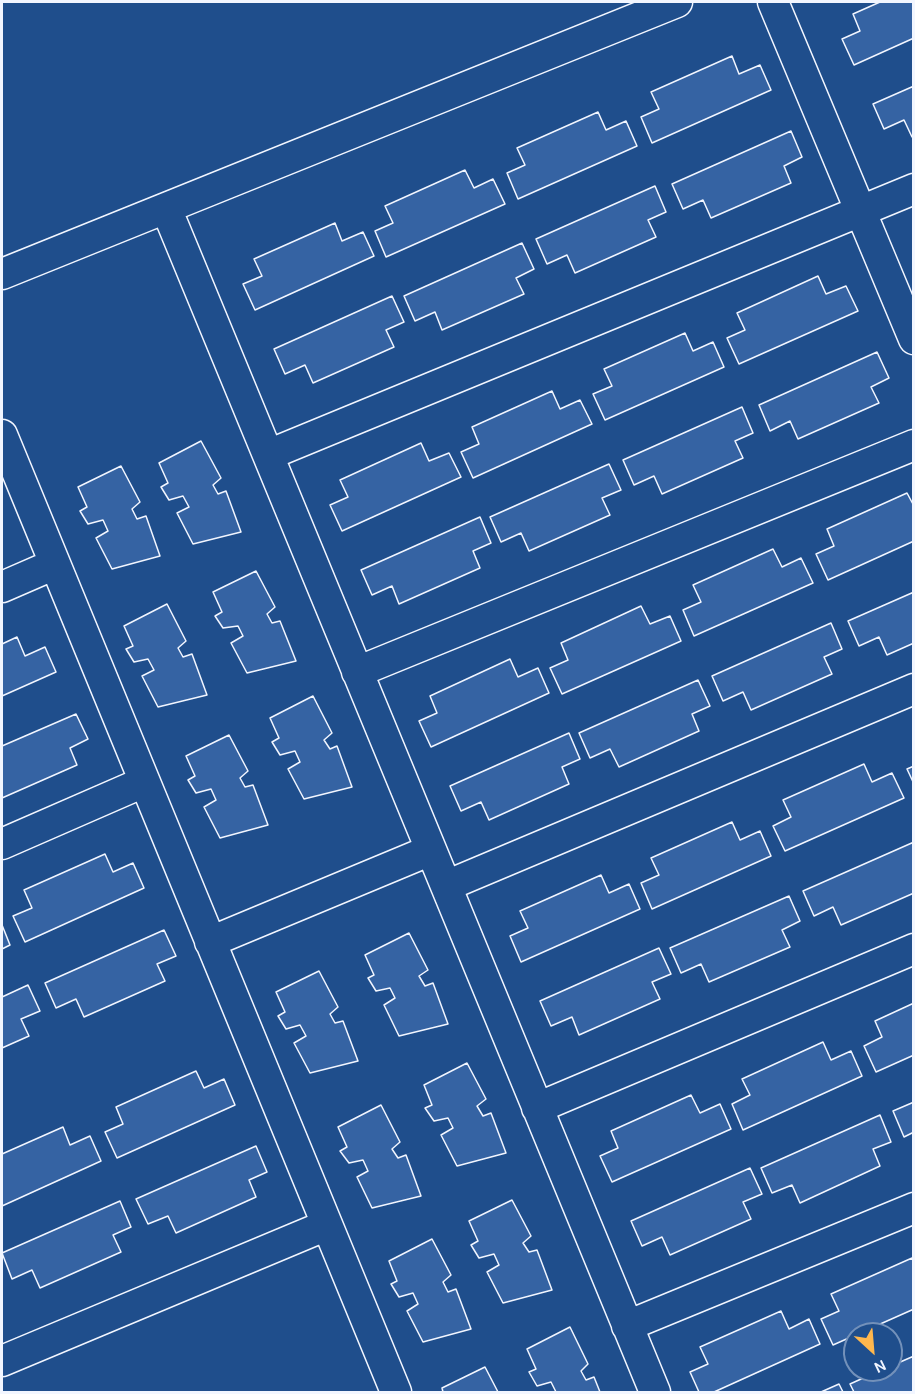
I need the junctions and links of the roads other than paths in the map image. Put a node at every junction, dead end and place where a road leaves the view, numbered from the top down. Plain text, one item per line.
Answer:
1 (677, 2) edge
2 (772, 2) edge
3 (914, 189) edge
4 (166, 208) junction
5 (860, 212) junction
6 (2, 274) edge
7 (914, 339) edge
8 (2, 435) edge
9 (914, 445) edge
10 (267, 454) junction
11 (55, 564) junction
12 (2, 587) edge
13 (357, 672) junction
14 (914, 689) edge
15 (144, 782) junction
16 (2, 844) edge
17 (431, 850) junction
18 (446, 886) junction
19 (210, 942) junction
20 (914, 949) edge
21 (537, 1108) junction
22 (914, 1208) edge
23 (327, 1225) junction
24 (627, 1326) junction
25 (2, 1361) edge
26 (396, 1392) edge
27 (655, 1392) edge

1 - 4 street
2 - 5 street
3 - 5 street
4 - 6 street
4 - 10 street
5 - 7 street
5 - 10 street
8 - 11 street
9 - 13 street
10 - 13 street
11 - 12 street
11 - 15 street
13 - 17 street
14 - 18 street
15 - 16 street
15 - 19 street
17 - 18 street
17 - 19 street
18 - 21 street
19 - 23 street
20 - 21 street
21 - 24 street
22 - 24 street
23 - 25 street
23 - 26 street
24 - 27 street

